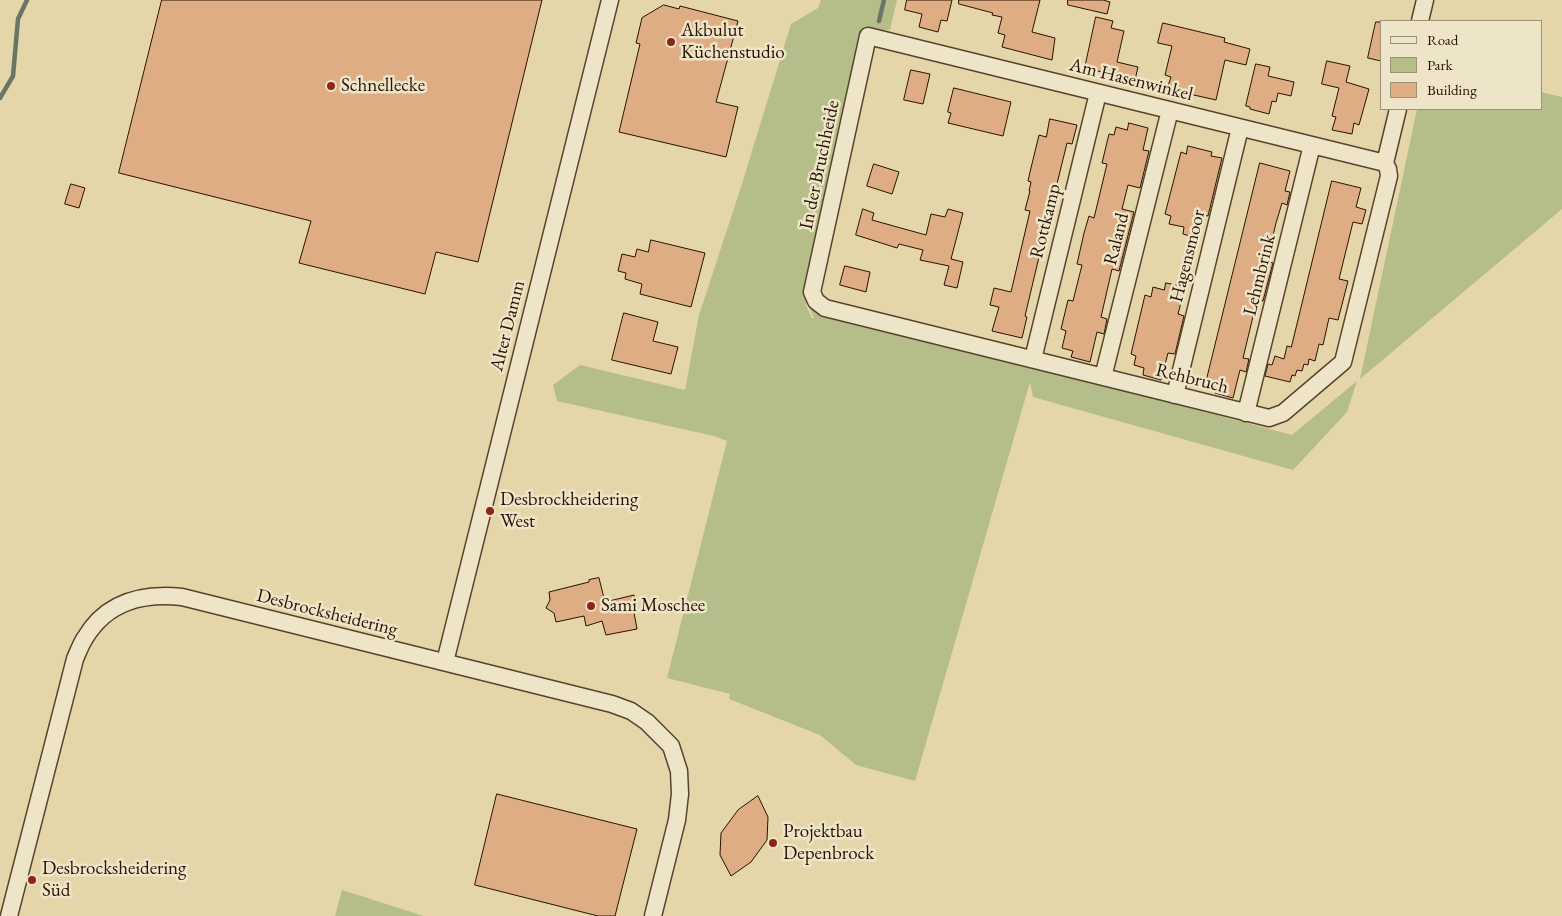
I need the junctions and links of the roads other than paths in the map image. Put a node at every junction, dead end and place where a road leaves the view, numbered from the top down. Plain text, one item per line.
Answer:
1 (610, 0) edge
2 (1425, 0) edge
3 (1420, 20) edge
4 (868, 36) joint
5 (1098, 93) junction
6 (1170, 110) junction
7 (1398, 110) edge
8 (1240, 128) junction
9 (1312, 145) junction
10 (1385, 163) junction
11 (816, 301) joint
12 (1033, 359) junction
13 (1104, 377) junction
14 (1175, 395) junction
15 (1246, 413) junction
16 (445, 662) junction
17 (9, 916) edge
18 (653, 916) edge

1 - 16 street, Alter Damm
2 - 3 street
4 - 5 street, Am Hasenwinkel
4 - 11 street, In der Bruchheide
5 - 6 street, Am Hasenwinkel
5 - 12 street, Rottkamp
6 - 8 street, Am Hasenwinkel
6 - 13 street, Raland
7 - 10 street, Rehbruch
8 - 9 street, Am Hasenwinkel
8 - 14 street, Hagensmoor
9 - 10 street, Am Hasenwinkel
9 - 15 street, Lehmbrink
10 - 15 street, Rehbruch
11 - 12 street, Rehbruch
12 - 13 street, Rehbruch
13 - 14 street, Rehbruch
14 - 15 street, Rehbruch
16 - 17 street, Desbrocksheidering
16 - 18 street, Desbrocksheidering

